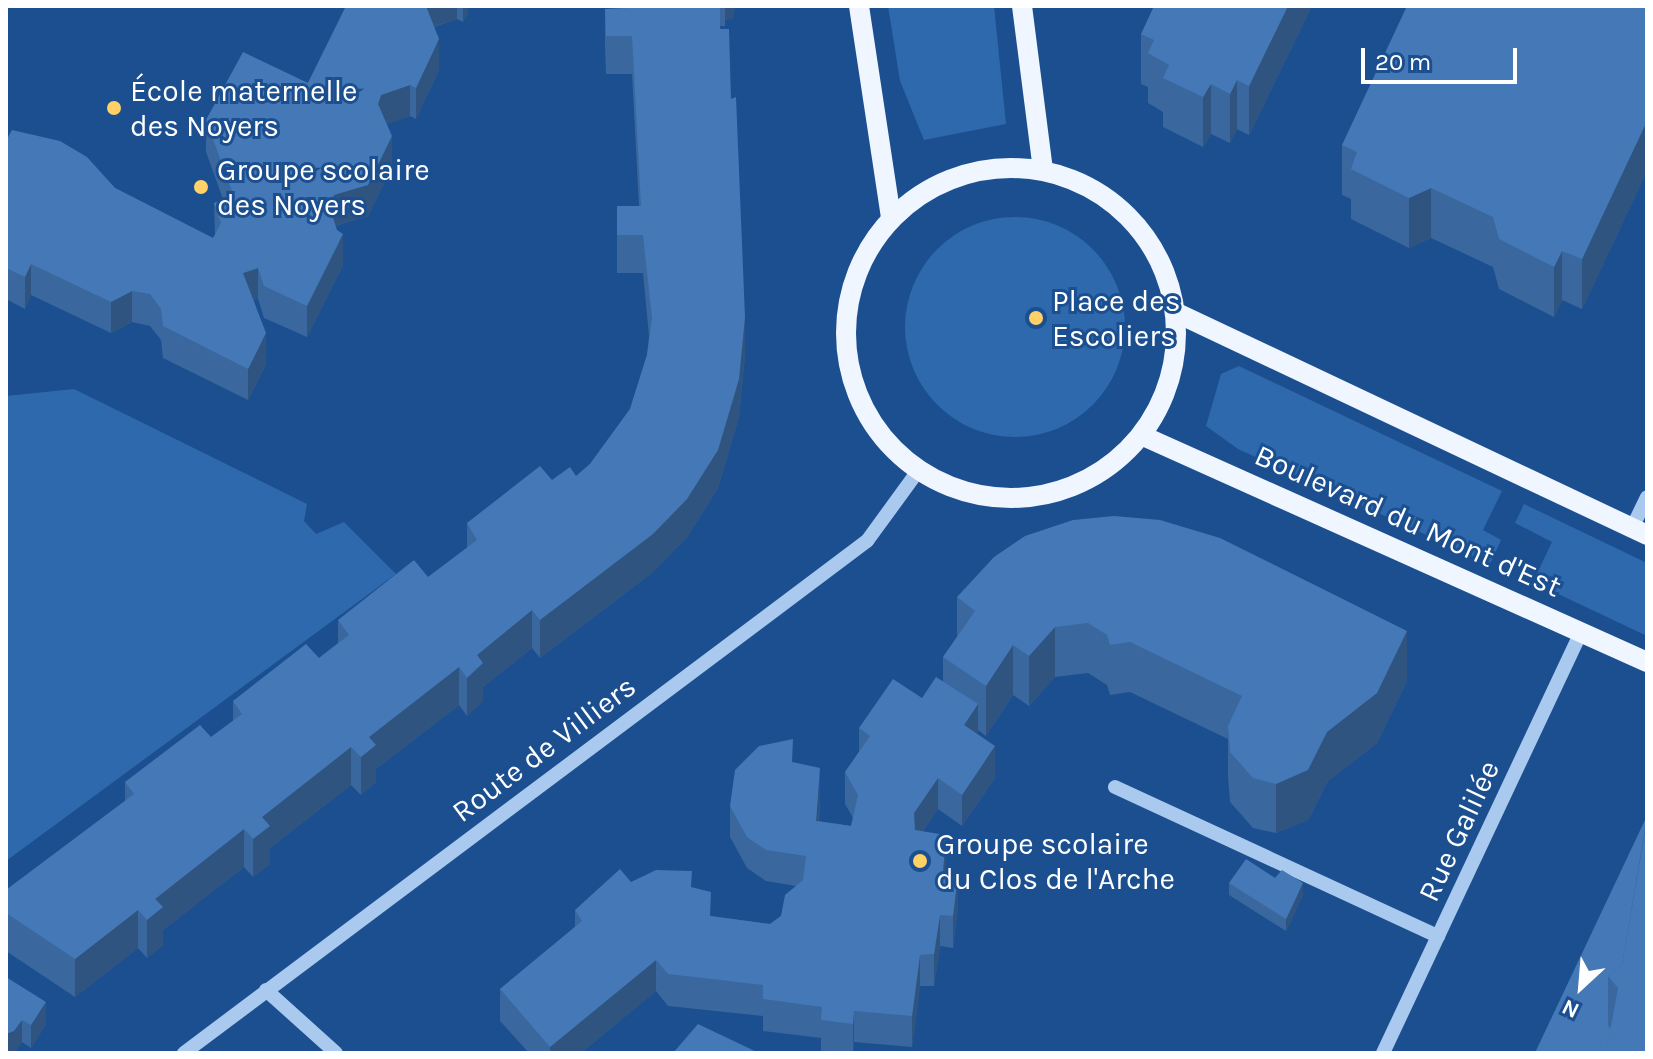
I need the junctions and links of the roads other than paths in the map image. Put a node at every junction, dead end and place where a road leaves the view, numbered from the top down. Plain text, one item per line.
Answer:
1 (859, 6) edge
2 (1022, 6) edge
3 (1043, 170) junction
4 (891, 217) junction
5 (1177, 313) junction
6 (1143, 436) junction
7 (918, 471) junction
8 (1647, 497) edge
9 (1639, 531) edge
10 (1582, 631) junction
11 (1647, 662) edge
12 (1115, 787) dead end
13 (1438, 936) junction
14 (266, 990) junction
15 (184, 1053) edge
16 (336, 1053) edge
17 (1383, 1053) edge

1 - 4 main road
2 - 3 main road
3 - 4 main road
3 - 5 main road
4 - 7 main road
5 - 6 main road
5 - 9 main road
6 - 7 main road
6 - 10 main road, Boulevard du Mont d'Est
7 - 14 street, Route de Villiers
8 - 9 street
10 - 11 main road, Boulevard du Mont d'Est
10 - 13 street, Rue Galilée
12 - 13 street
13 - 17 street, Rue Galilée
14 - 15 street, Route de Villiers
14 - 16 street

